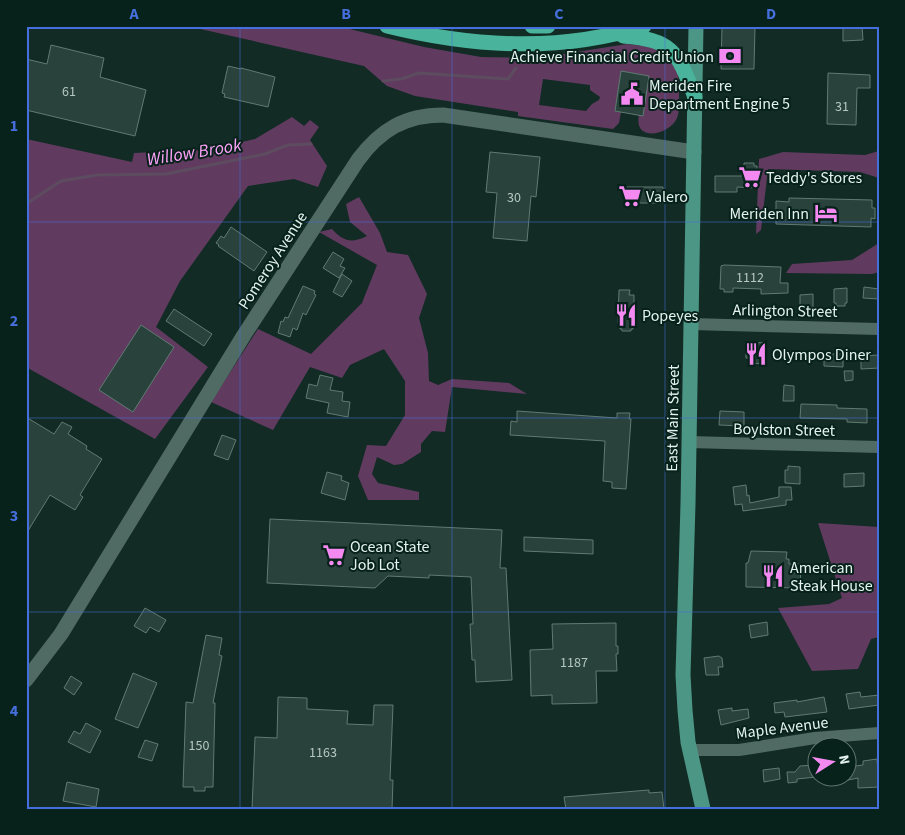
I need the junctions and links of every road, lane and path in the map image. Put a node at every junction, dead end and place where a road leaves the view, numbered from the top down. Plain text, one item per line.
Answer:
1 (387, 26) edge
2 (532, 26) edge
3 (548, 26) edge
4 (644, 26) edge
5 (696, 26) edge
6 (606, 36) junction
7 (695, 97) junction
8 (694, 152) junction
9 (691, 324) junction
10 (879, 329) edge
11 (689, 442) junction
12 (879, 447) edge
13 (26, 680) edge
14 (879, 733) edge
15 (690, 750) junction
16 (703, 809) edge

1 - 6 highway
2 - 3 highway
4 - 6 highway
5 - 7 main road, East Main Street
6 - 7 highway
7 - 8 main road, East Main Street
8 - 9 main road, East Main Street
8 - 13 main road, Pomeroy Avenue
9 - 10 street, Arlington Street
9 - 11 main road, East Main Street
11 - 12 street, Boylston Street
11 - 15 main road, East Main Street
14 - 15 street, Maple Avenue
15 - 16 main road, East Main Street

